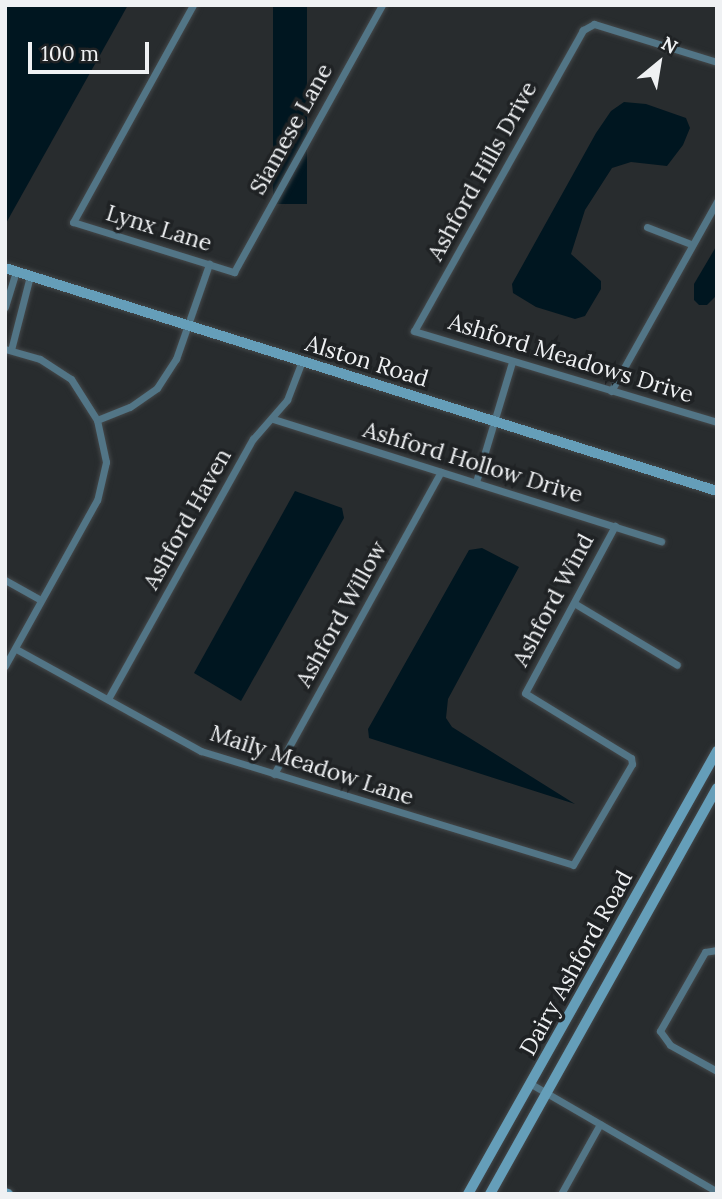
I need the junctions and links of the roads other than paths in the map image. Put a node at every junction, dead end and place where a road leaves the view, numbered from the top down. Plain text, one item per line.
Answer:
1 (193, 5) edge
2 (382, 5) edge
3 (717, 62) edge
4 (717, 201) edge
5 (647, 227) dead end
6 (691, 244) junction
7 (209, 264) junction
8 (10, 270) edge
9 (234, 272) joint
10 (30, 276) junction
11 (5, 307) edge
12 (187, 326) junction
13 (414, 331) joint
14 (8, 349) edge
15 (302, 361) junction
16 (512, 362) junction
17 (611, 391) junction
18 (717, 412) edge
19 (273, 419) junction
20 (495, 420) junction
21 (97, 421) junction
22 (715, 422) edge
23 (441, 472) junction
24 (476, 482) junction
25 (717, 491) edge
26 (615, 527) junction
27 (661, 541) dead end
28 (5, 580) edge
29 (41, 600) junction
30 (574, 603) junction
31 (16, 649) junction
32 (677, 665) dead end
33 (5, 666) edge
34 (108, 699) junction
35 (717, 751) edge
36 (274, 774) junction
37 (717, 788) edge
38 (666, 841) junction
39 (681, 850) junction
40 (573, 866) joint
41 (716, 950) edge
42 (717, 1072) edge
43 (531, 1084) junction
44 (547, 1094) junction
45 (600, 1124) junction
46 (717, 1192) edge
47 (468, 1194) edge
48 (490, 1194) edge
49 (561, 1194) edge

1 - 7 street, Lynx Lane
2 - 9 street, Siamese Lane
3 - 13 street, Ashford Hills Drive
4 - 6 street
5 - 6 street
6 - 17 street
7 - 9 street, Lynx Lane
7 - 12 street
8 - 10 main road, Alston Road
8 - 11 street
10 - 12 main road, Alston Road
10 - 14 street
12 - 15 main road, Alston Road
12 - 21 street
13 - 16 street, Ashford Meadows Drive
14 - 21 street
15 - 19 street, Ashford Haven
15 - 20 main road, Alston Road
16 - 17 street, Ashford Meadows Drive
16 - 20 street
17 - 22 street, Ashford Meadows Drive
18 - 22 street
19 - 23 street, Ashford Hollow Drive
19 - 34 street, Ashford Haven
20 - 24 street
20 - 25 main road, Alston Road
21 - 29 street
23 - 24 street, Ashford Hollow Drive
23 - 36 street, Ashford Willow
24 - 26 street, Ashford Hollow Drive
26 - 27 street, Ashford Hollow Drive
26 - 30 street, Ashford Wind
28 - 29 street
29 - 31 street
30 - 32 street
30 - 40 street, Ashford Wind
31 - 33 street
31 - 34 street, Maily Meadow Lane
34 - 36 street, Maily Meadow Lane
35 - 38 main road, Dairy Ashford Road
36 - 40 street, Maily Meadow Lane
37 - 39 main road, Dairy Ashford Road
38 - 39 main road
38 - 43 main road, Dairy Ashford Road
39 - 44 main road, Dairy Ashford Road
41 - 42 street
43 - 44 street
43 - 47 main road, Dairy Ashford Road
44 - 45 street
44 - 48 main road, Dairy Ashford Road
45 - 46 street
45 - 49 street

